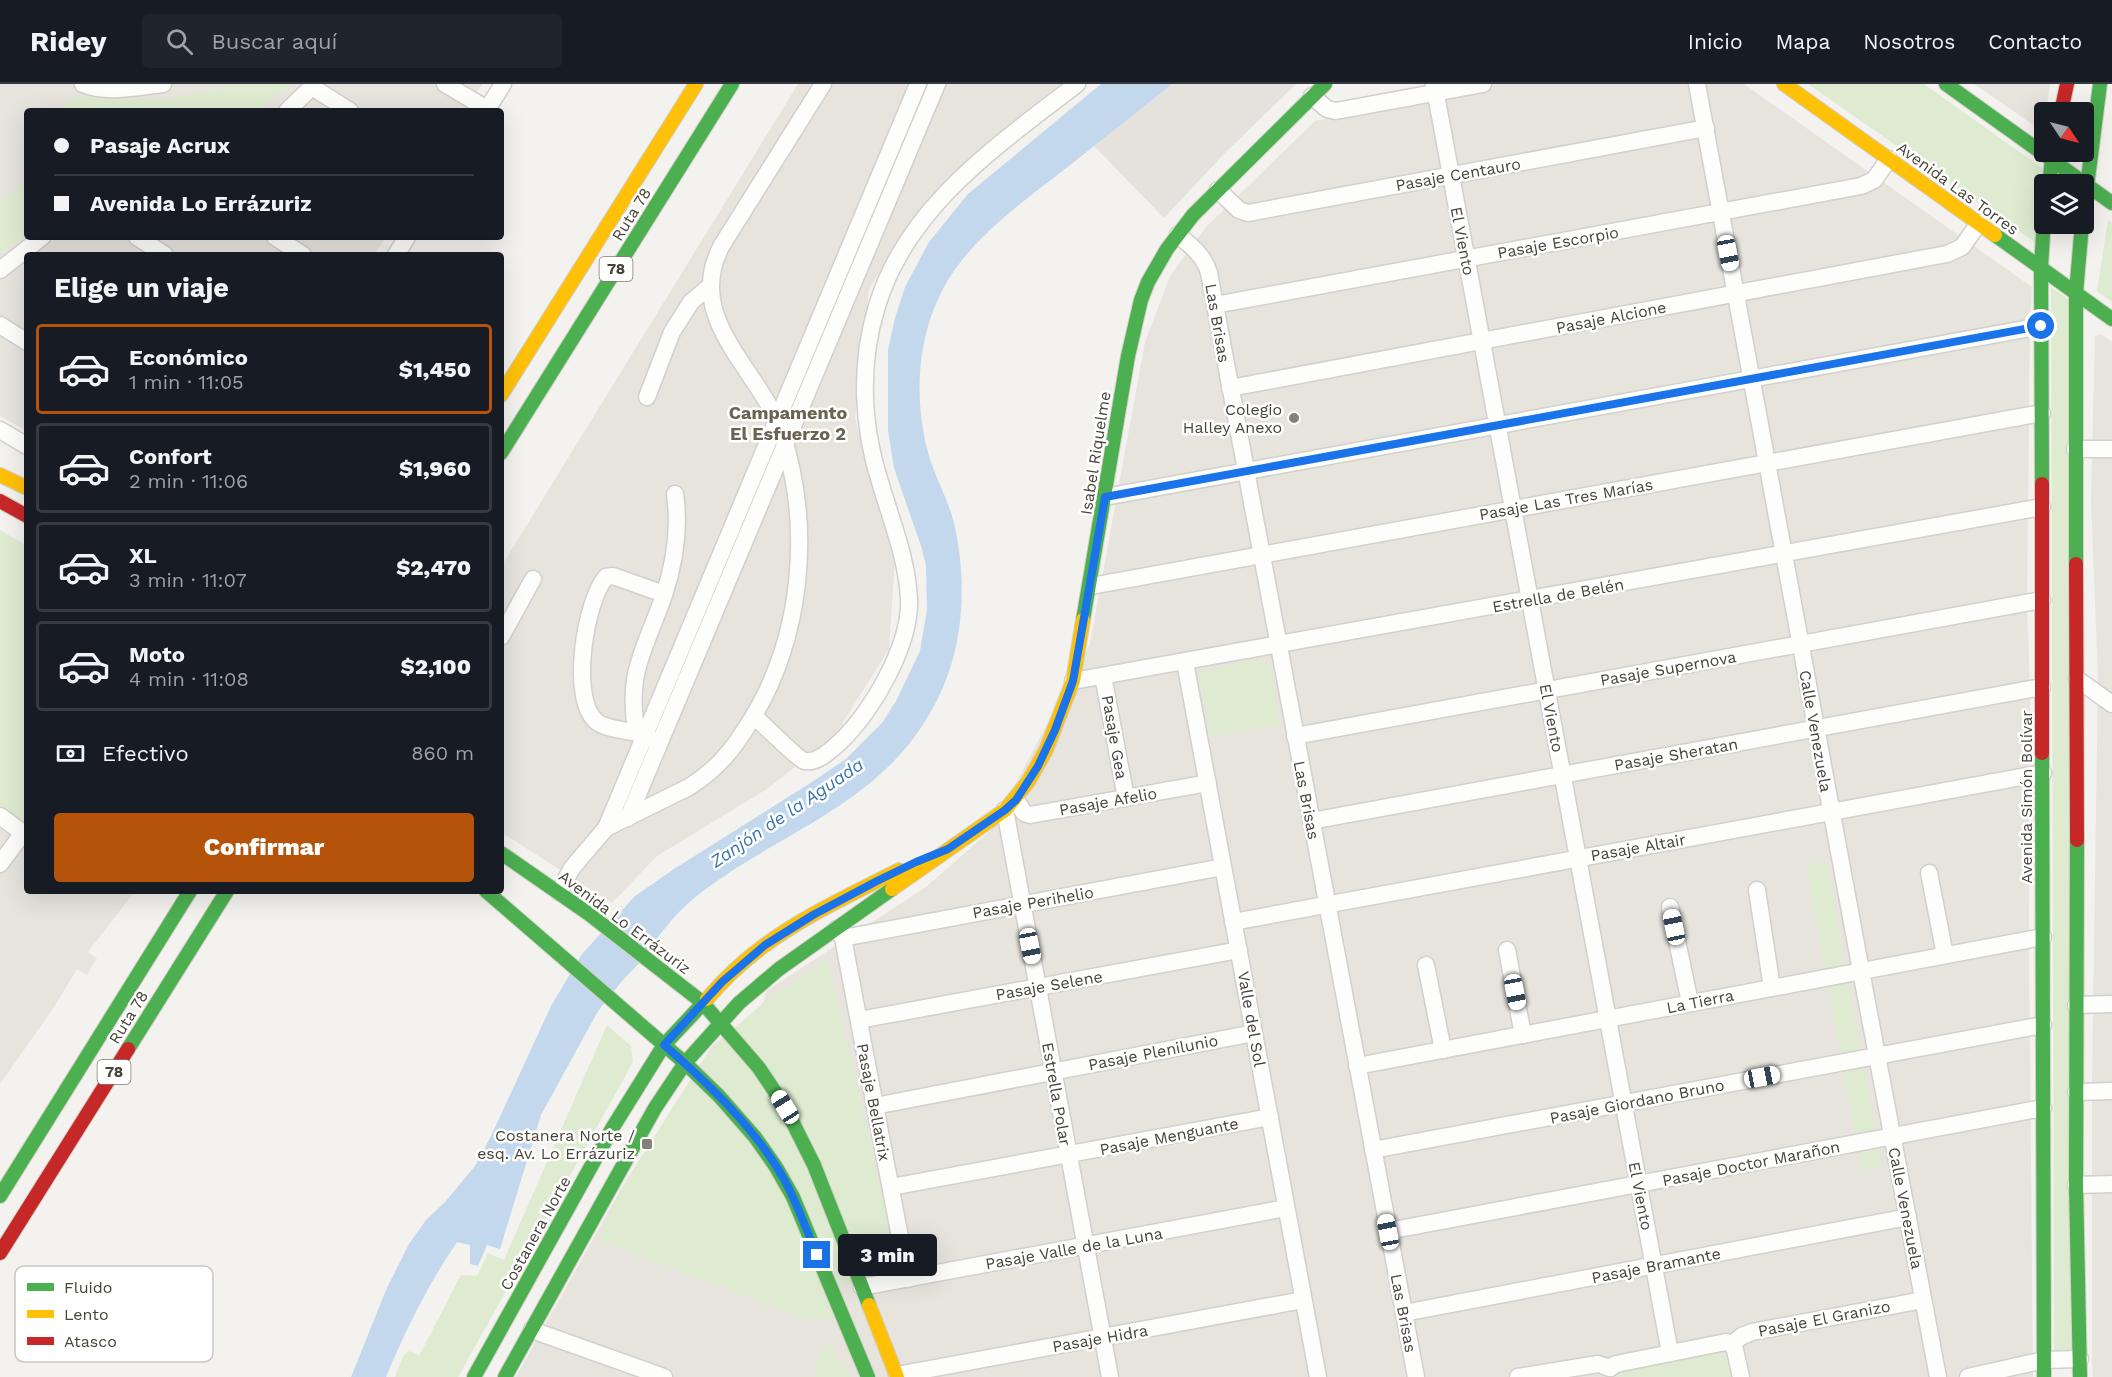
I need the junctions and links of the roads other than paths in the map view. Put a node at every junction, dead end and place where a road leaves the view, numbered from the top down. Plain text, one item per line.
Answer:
1 (83, 84) edge
2 (163, 84) edge
3 (445, 84) edge
4 (503, 84) edge
5 (696, 84) edge
6 (732, 84) edge
7 (824, 84) edge
8 (1077, 84) edge
9 (1325, 84) edge
10 (1483, 84) edge
11 (1697, 84) edge
12 (1784, 84) edge
13 (1946, 84) edge
14 (2067, 84) edge
15 (2100, 84) edge
16 (928, 85) edge
17 (313, 86) edge
18 (1435, 88) edge
19 (1312, 96) junction
20 (2063, 102) edge
21 (289, 108) edge
22 (346, 108) edge
23 (483, 108) edge
24 (487, 108) edge
25 (1706, 128) junction
26 (2034, 142) edge
27 (1889, 159) junction
28 (2061, 162) edge
29 (2075, 174) edge
30 (2087, 174) edge
31 (1451, 175) junction
32 (1218, 190) junction
33 (2094, 190) edge
34 (2112, 203) edge
35 (1721, 212) junction
36 (1979, 223) junction
37 (2043, 234) edge
38 (2081, 234) edge
39 (863, 235) junction
40 (1178, 235) junction
41 (39, 240) edge
42 (141, 240) edge
43 (279, 240) edge
44 (26, 252) edge
45 (160, 252) edge
46 (298, 252) edge
47 (24, 254) edge
48 (1466, 259) junction
49 (2041, 268) junction
50 (0, 270) edge
51 (710, 286) junction
52 (2076, 293) junction
53 (1736, 294) junction
54 (1215, 305) junction
55 (2112, 319) edge
56 (0, 325) edge
57 (2041, 326) junction
58 (24, 340) edge
59 (1482, 341) junction
60 (1752, 378) junction
61 (1230, 388) junction
62 (504, 390) edge
63 (647, 397) dead end
64 (2042, 413) junction
65 (777, 421) junction
66 (1497, 425) junction
67 (0, 430) edge
68 (24, 444) edge
69 (785, 446) junction
70 (504, 448) edge
71 (2075, 448) junction
72 (2112, 449) edge
73 (1767, 462) junction
74 (1246, 471) junction
75 (0, 475) edge
76 (24, 487) edge
77 (675, 494) dead end
78 (1105, 497) junction
79 (0, 501) edge
80 (2042, 507) junction
81 (1513, 509) junction
82 (24, 514) edge
83 (1784, 553) junction
84 (1261, 555) junction
85 (533, 579) dead end
86 (1091, 586) junction
87 (664, 594) junction
88 (1530, 600) junction
89 (2042, 600) junction
90 (504, 632) edge
91 (1800, 643) junction
92 (1277, 646) junction
93 (1185, 662) junction
94 (1104, 676) junction
95 (2077, 679) junction
96 (1073, 681) junction
97 (2042, 687) junction
98 (1547, 690) junction
99 (2112, 704) edge
100 (754, 716) junction
101 (1816, 728) junction
102 (1295, 736) junction
103 (647, 737) junction
104 (2043, 773) junction
105 (1562, 774) junction
106 (1208, 783) junction
107 (1126, 798) junction
108 (1010, 805) junction
109 (1831, 812) junction
110 (0, 816) edge
111 (628, 818) junction
112 (1311, 821) junction
113 (606, 828) junction
114 (24, 834) edge
115 (24, 836) edge
116 (948, 849) junction
117 (504, 855) edge
118 (1578, 858) junction
119 (0, 864) edge
120 (1223, 867) junction
121 (1929, 873) dead end
122 (1757, 891) dead end
123 (559, 892) junction
124 (188, 894) edge
125 (225, 894) edge
126 (489, 894) edge
127 (1022, 904) junction
128 (1327, 905) junction
129 (1670, 907) dead end
130 (1233, 922) junction
131 (840, 933) junction
132 (2043, 937) junction
133 (1239, 950) junction
134 (1507, 950) dead end
135 (1945, 955) junction
136 (1426, 965) dead end
137 (1861, 971) junction
138 (1038, 987) junction
139 (1772, 988) junction
140 (702, 1002) junction
141 (1690, 1003) junction
142 (2112, 1004) edge
143 (2076, 1005) junction
144 (1608, 1018) junction
145 (859, 1020) junction
146 (721, 1022) junction
147 (2043, 1025) junction
148 (1254, 1033) junction
149 (1523, 1035) junction
150 (664, 1045) junction
151 (1443, 1050) junction
152 (1877, 1055) junction
153 (685, 1063) junction
154 (1357, 1066) junction
155 (1053, 1071) junction
156 (2112, 1091) edge
157 (2076, 1092) junction
158 (1623, 1103) junction
159 (875, 1106) junction
160 (2043, 1108) junction
161 (1270, 1117) junction
162 (1892, 1136) junction
163 (1373, 1150) junction
164 (1069, 1155) junction
165 (1639, 1184) junction
166 (2112, 1184) edge
167 (2076, 1185) junction
168 (891, 1187) junction
169 (0, 1196) edge
170 (1286, 1208) junction
171 (1908, 1217) junction
172 (1388, 1232) junction
173 (1086, 1246) junction
174 (0, 1253) edge
175 (1654, 1266) junction
176 (908, 1279) junction
177 (862, 1287) junction
178 (1303, 1300) junction
179 (1923, 1300) junction
180 (1404, 1313) junction
181 (531, 1330) junction
182 (1102, 1337) junction
183 (1732, 1344) junction
184 (1670, 1353) junction
185 (2080, 1359) junction
186 (2044, 1369) edge
187 (1609, 1372) edge
188 (897, 1376) edge
189 (474, 1377) edge
190 (505, 1377) edge
191 (664, 1377) edge
192 (868, 1377) edge
193 (1110, 1377) edge
194 (1318, 1377) edge
195 (1416, 1377) edge
196 (1518, 1377) edge
197 (1741, 1377) edge
198 (1938, 1377) edge
199 (1968, 1377) edge
200 (2080, 1377) edge

1 - 2 street
3 - 23 street
4 - 24 street
5 - 62 main road, Ruta 78 / 78
6 - 70 main road, Ruta 78 / 78
7 - 51 street
8 - 100 street
9 - 19 main road, Isabel Riquelme
10 - 18 street
11 - 25 street, Calle Venezuela
12 - 27 main road, Avenida Las Torres
13 - 26 main road
14 - 20 main road
15 - 30 main road
16 - 39 street
17 - 21 street
17 - 22 street
18 - 19 street
18 - 31 street, El Viento
19 - 32 main road, Isabel Riquelme
25 - 31 street, Pasaje Centauro
25 - 35 street, Calle Venezuela
27 - 35 street, Pasaje Escorpio
27 - 36 main road, Avenida Las Torres
28 - 29 main road
31 - 32 street, Pasaje Centauro
31 - 48 street, El Viento
32 - 40 main road, Isabel Riquelme
33 - 34 main road
35 - 48 street, Pasaje Escorpio
35 - 53 street, Calle Venezuela
36 - 49 main road, Avenida Las Torres
36 - 53 street, Pasaje Alcione
37 - 49 main road, Avenida Simón Bolívar
38 - 52 main road
39 - 65 street
39 - 69 street
40 - 54 street, Las Brisas
40 - 78 main road, Isabel Riquelme
41 - 44 street
42 - 45 street
43 - 46 street
47 - 50 street
48 - 54 street, Pasaje Escorpio
48 - 59 street, El Viento
49 - 52 main road, Avenida Las Torres
49 - 57 main road, Avenida Simón Bolívar
51 - 63 street
51 - 65 street
52 - 55 main road, Avenida Las Torres
52 - 71 main road
53 - 59 street, Pasaje Alcione
53 - 60 street, Calle Venezuela
54 - 61 street, Las Brisas
56 - 58 street
57 - 60 street
57 - 64 main road, Avenida Simón Bolívar
59 - 61 street, Pasaje Alcione
59 - 66 street, El Viento
60 - 66 street
60 - 73 street, Calle Venezuela
61 - 74 street, Las Brisas
64 - 73 street, Pasaje Las Tres Marías
64 - 80 main road, Avenida Simón Bolívar
65 - 69 street
65 - 103 street
66 - 74 street
66 - 81 street, El Viento
67 - 68 street
69 - 100 street
69 - 103 street
71 - 72 street
71 - 95 main road
73 - 81 street, Pasaje Las Tres Marías
73 - 83 street, Calle Venezuela
74 - 78 street
74 - 84 street, Las Brisas
75 - 76 main road
77 - 87 street
78 - 86 main road, Isabel Riquelme
79 - 82 main road
80 - 83 street, Estrella de Belén
80 - 89 main road, Avenida Simón Bolívar
81 - 84 street, Pasaje Las Tres Marías
81 - 88 street, El Viento
83 - 88 street, Estrella de Belén
83 - 91 street, Calle Venezuela
84 - 86 street, Pasaje Las Tres Marías
84 - 92 street, Las Brisas
85 - 90 street
86 - 96 main road, Isabel Riquelme
87 - 103 street
87 - 103 street
88 - 92 street, Estrella de Belén
88 - 98 street, El Viento
89 - 91 street, Pasaje Supernova
89 - 97 main road, Avenida Simón Bolívar
91 - 98 street, Pasaje Supernova
91 - 101 street, Calle Venezuela
92 - 93 street, Estrella de Belén
92 - 102 street, Las Brisas
93 - 94 street, Estrella de Belén
93 - 106 street, Valle del Sol
94 - 96 street, Estrella de Belén
94 - 107 street, Pasaje Gea
95 - 99 street
95 - 143 main road
96 - 108 main road, Isabel Riquelme
97 - 101 street, Pasaje Sheratan
97 - 104 main road, Avenida Simón Bolívar
98 - 102 street, Pasaje Supernova
98 - 105 street, El Viento
100 - 111 street
101 - 105 street, Pasaje Sheratan
101 - 109 street, Calle Venezuela
102 - 112 street, Las Brisas
103 - 111 street
103 - 113 street
104 - 109 street, Pasaje Altair
104 - 132 main road, Avenida Simón Bolívar
105 - 112 street, Pasaje Sheratan
105 - 118 street, El Viento
106 - 107 street, Pasaje Afelio
106 - 120 street, Valle del Sol
107 - 108 street, Pasaje Afelio
108 - 116 main road, Isabel Riquelme
108 - 127 street, Estrella Polar
109 - 118 street, Pasaje Altair
109 - 137 street, Calle Venezuela
110 - 114 street
111 - 113 street
112 - 128 street, Las Brisas
113 - 123 street
115 - 119 street
116 - 131 main road, Isabel Riquelme
116 - 140 main road, Isabel Riquelme
117 - 123 main road, Avenida Lo Errázuriz
118 - 128 street, Pasaje Altair
118 - 144 street, El Viento
120 - 127 street, Pasaje Perihelio
120 - 130 street, Valle del Sol
121 - 135 street
122 - 139 street
123 - 140 main road, Avenida Lo Errázuriz
124 - 169 main road, Ruta 78 / 78
125 - 174 main road, Ruta 78 / 78
126 - 150 main road
127 - 131 street, Pasaje Perihelio
127 - 138 street, Estrella Polar
128 - 130 street, Pasaje Altair
128 - 154 street, Las Brisas
129 - 141 street
130 - 133 street, Valle del Sol
131 - 145 street, Pasaje Bellatrix
131 - 146 main road, Isabel Riquelme
132 - 135 street, La Tierra
132 - 147 main road, Avenida Simón Bolívar
133 - 138 street, Pasaje Selene
133 - 148 street, Valle del Sol
134 - 149 street
135 - 137 street, La Tierra
136 - 151 street
137 - 139 street, La Tierra
137 - 152 street, Calle Venezuela
138 - 145 street, Pasaje Selene
138 - 155 street, Estrella Polar
139 - 141 street, La Tierra
140 - 146 main road, Avenida Lo Errázuriz
140 - 150 main road, Isabel Riquelme
141 - 144 street, La Tierra
142 - 143 street
143 - 157 main road
144 - 149 street, La Tierra
144 - 158 street, El Viento
145 - 159 street, Pasaje Bellatrix
146 - 153 main road, Isabel Riquelme
146 - 177 main road, Avenida Lo Errázuriz
147 - 152 street, Pasaje Giordano Bruno
147 - 160 main road, Avenida Simón Bolívar
148 - 155 street, Pasaje Plenilunio
148 - 161 street, Valle del Sol
149 - 151 street, La Tierra
150 - 153 main road
150 - 189 main road, Costanera Norte
151 - 154 street, La Tierra
152 - 158 street, Pasaje Giordano Bruno
152 - 162 street, Calle Venezuela
153 - 181 main road
153 - 192 main road
154 - 163 street, Las Brisas
155 - 159 street, Pasaje Plenilunio
155 - 164 street, Estrella Polar
156 - 157 street
157 - 167 main road
158 - 163 street, Pasaje Giordano Bruno
158 - 165 street, El Viento
159 - 168 street, Pasaje Bellatrix
160 - 162 street, Pasaje Doctor Marañon
160 - 186 main road, Avenida Simón Bolívar
161 - 164 street, Pasaje Menguante
161 - 170 street, Valle del Sol
162 - 165 street, Pasaje Doctor Marañon
162 - 171 street, Calle Venezuela
163 - 172 street, Las Brisas
164 - 168 street, Pasaje Menguante
164 - 173 street, Estrella Polar
165 - 172 street, Pasaje Doctor Marañon
165 - 175 street, El Viento
166 - 167 street
167 - 185 main road
168 - 176 street, Pasaje Bellatrix
170 - 173 street, Pasaje Valle de la Luna
170 - 178 street, Valle del Sol
171 - 175 street, Pasaje Bramante
171 - 179 street, Calle Venezuela
172 - 180 street, Las Brisas
173 - 176 street, Pasaje Valle de la Luna
173 - 182 street, Estrella Polar
175 - 180 street, Pasaje Bramante
175 - 184 street, El Viento
176 - 177 street, Pasaje Valle de la Luna
177 - 188 main road, Avenida Lo Errázuriz
178 - 182 street, Pasaje Hidra
178 - 194 street, Valle del Sol
179 - 183 street, Pasaje El Granizo
179 - 198 street, Calle Venezuela
180 - 195 street, Las Brisas
181 - 190 main road
181 - 191 street
182 - 188 street, Pasaje Hidra
182 - 193 street, Estrella Polar
183 - 184 street, Pasaje El Granizo
183 - 197 street
184 - 187 street, Pasaje El Granizo
185 - 186 street
185 - 200 main road
186 - 199 street
187 - 196 street, Pasaje El Granizo

